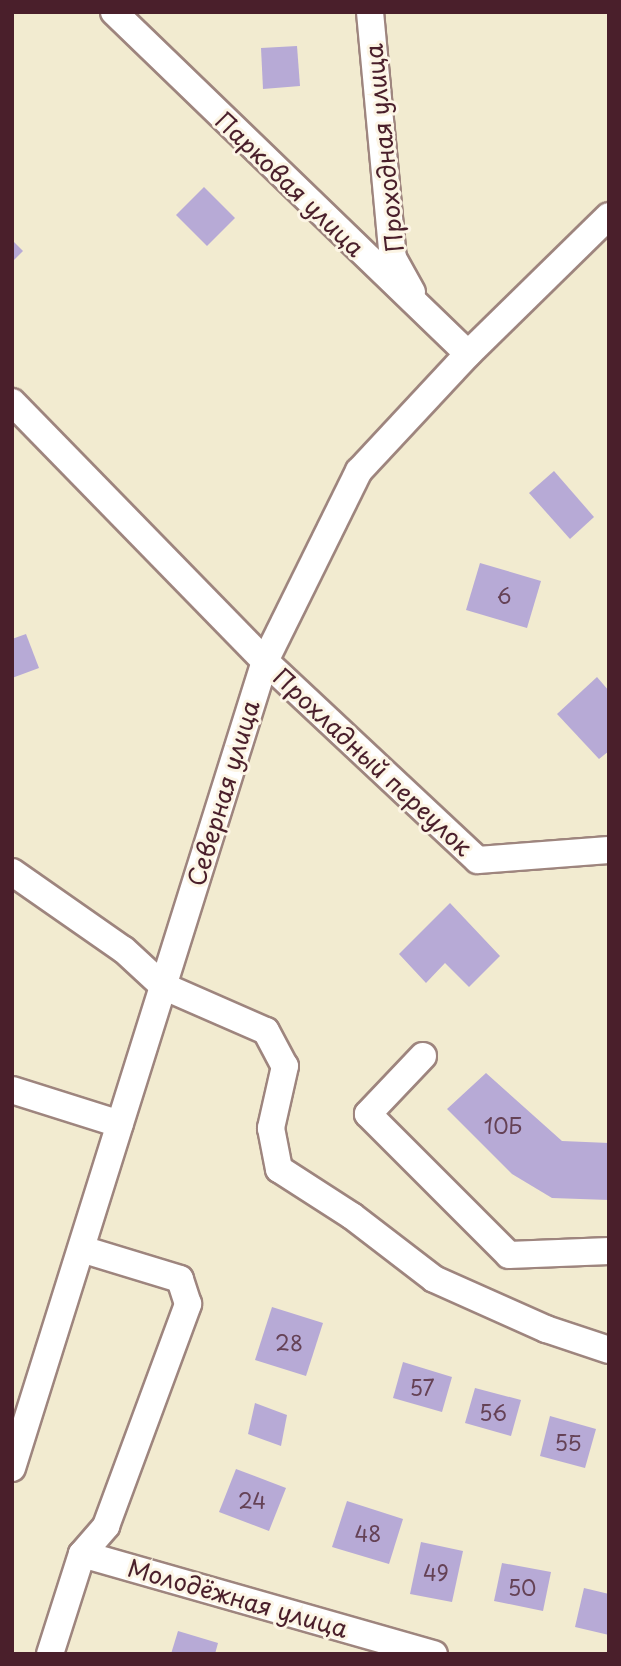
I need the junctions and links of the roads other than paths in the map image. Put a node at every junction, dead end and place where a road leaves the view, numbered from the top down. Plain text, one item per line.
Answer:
1 (114, 12) edge
2 (370, 12) edge
3 (609, 216) edge
4 (426, 318) junction
5 (468, 354) junction
6 (12, 402) edge
7 (265, 661) junction
8 (609, 850) edge
9 (12, 872) edge
10 (163, 985) junction
11 (423, 1056) dead end
12 (12, 1090) edge
13 (120, 1124) junction
14 (81, 1249) junction
15 (609, 1251) edge
16 (609, 1350) edge
17 (16, 1442) edge
18 (12, 1468) edge
19 (82, 1553) junction
20 (50, 1654) edge
21 (434, 1654) edge

1 - 4 street, Парковая улица
2 - 4 street, Проходная улица
3 - 5 street, Северная улица
4 - 5 street, Парковая улица
5 - 7 street, Северная улица
6 - 7 street, Прохладный переулок
7 - 8 street, Прохладный переулок
7 - 10 street, Северная улица
9 - 10 street
10 - 13 street, Северная улица
10 - 16 street
11 - 15 street
12 - 13 street
13 - 14 street, Северная улица
14 - 17 street, Северная улица
14 - 19 street
17 - 18 street, Северная улица
19 - 20 street
19 - 21 street, Молодёжная улица

